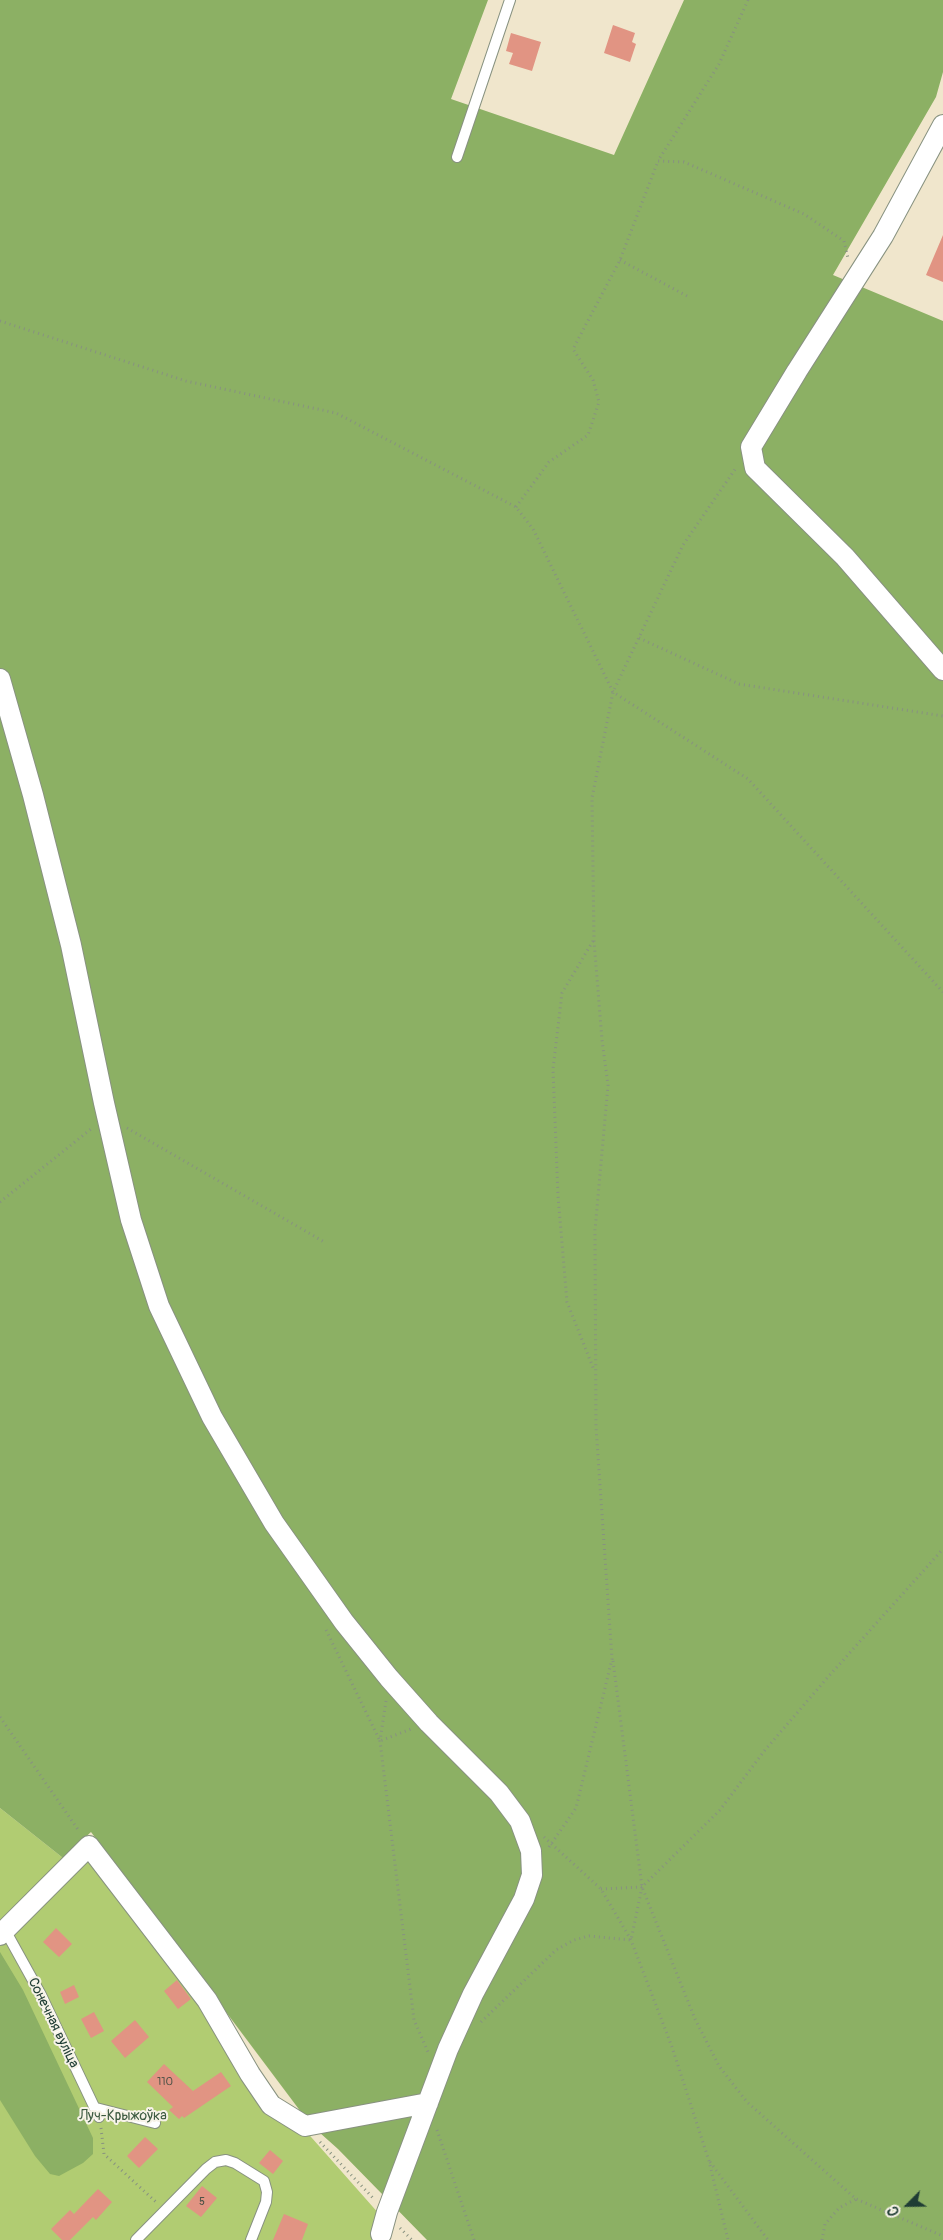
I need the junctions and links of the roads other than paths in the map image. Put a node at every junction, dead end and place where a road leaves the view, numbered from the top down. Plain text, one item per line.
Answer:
1 (510, 0) edge
2 (943, 125) edge
3 (457, 157) dead end
4 (943, 670) edge
5 (0, 679) edge
6 (2, 1932) edge
7 (428, 2103) junction
8 (155, 2123) dead end
9 (380, 2237) edge
10 (136, 2240) edge
11 (251, 2240) edge

1 - 3 lane
2 - 4 street
5 - 7 street
6 - 7 street, Сонечная вуліца
6 - 8 lane, Сонечная вуліца
7 - 9 street
10 - 11 lane

